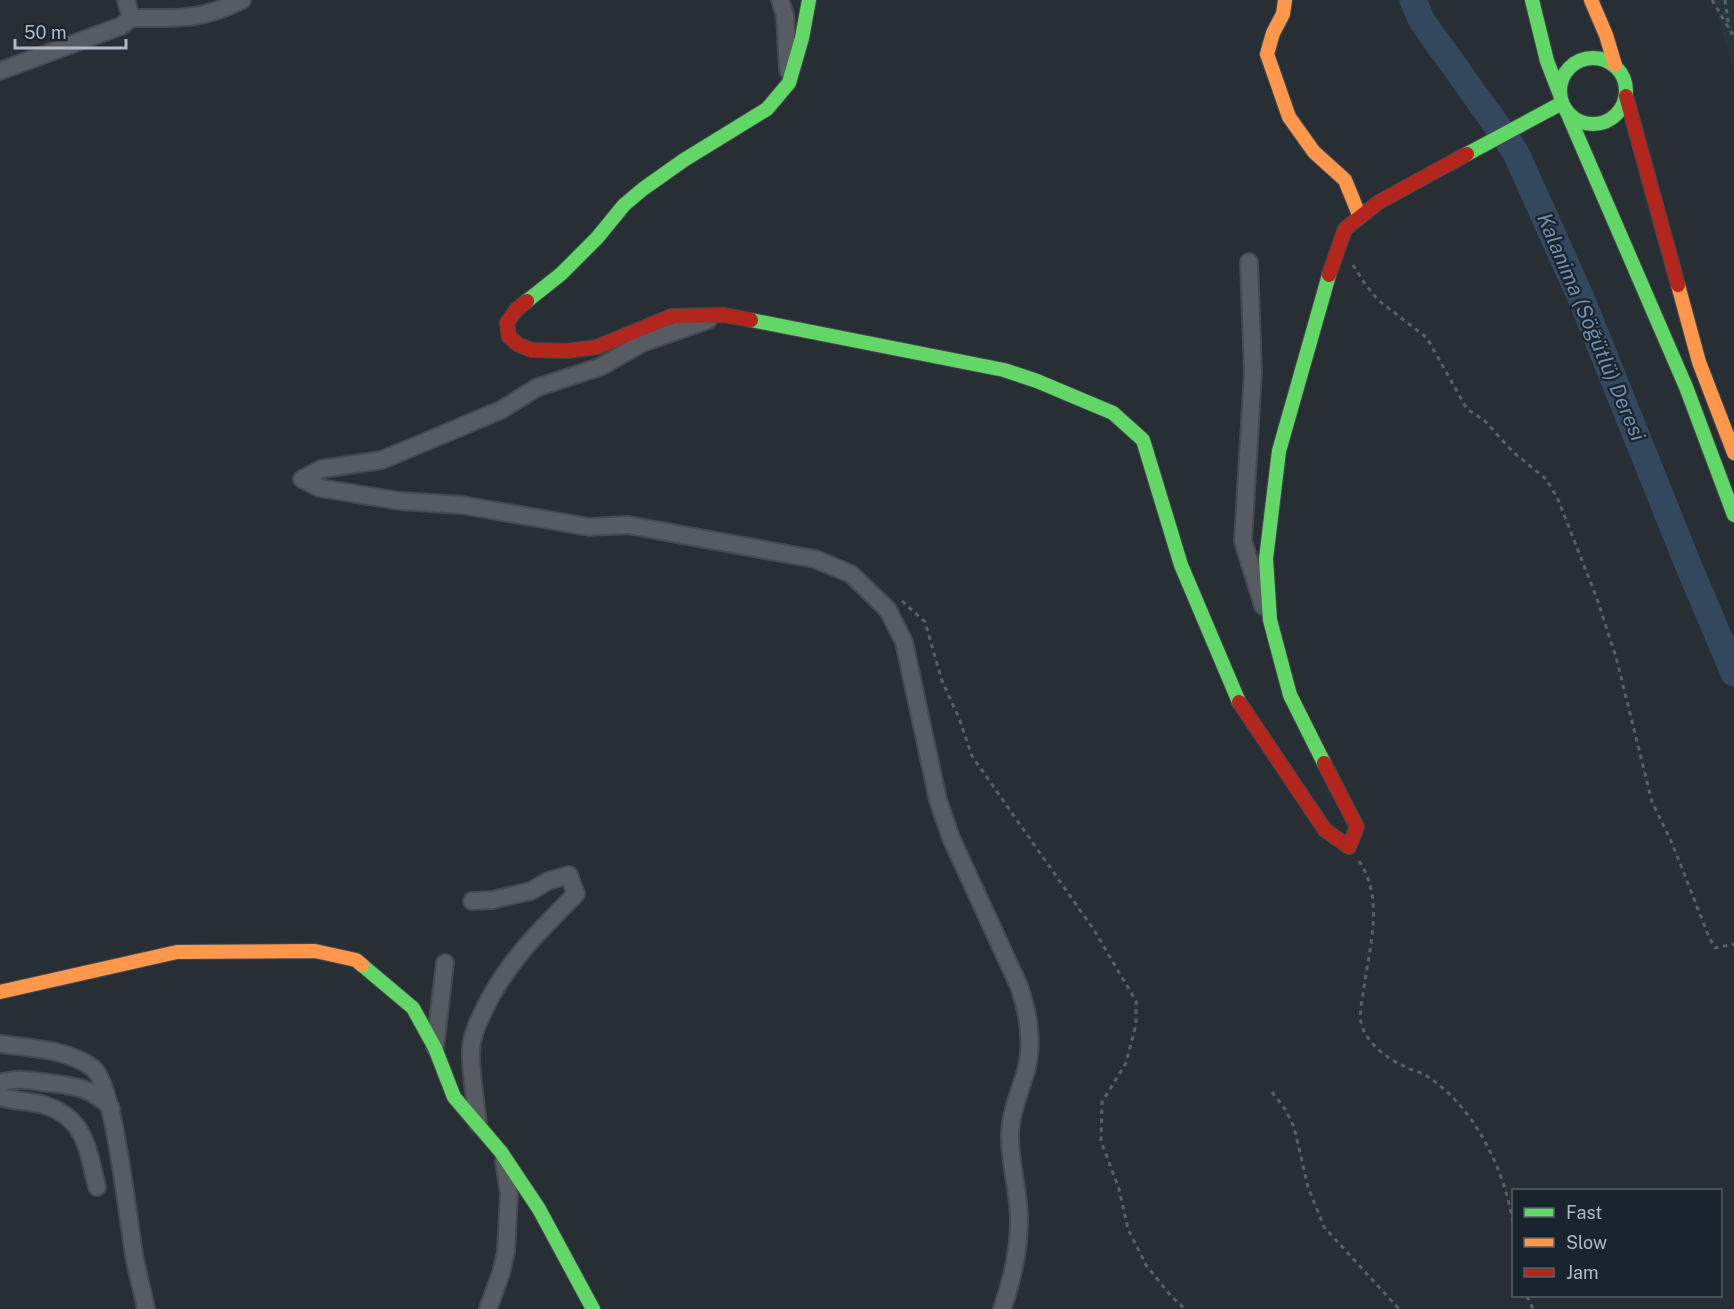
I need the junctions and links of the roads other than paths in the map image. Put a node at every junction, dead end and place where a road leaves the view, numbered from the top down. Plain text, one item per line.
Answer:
1 (126, 0) edge
2 (242, 0) edge
3 (780, 0) edge
4 (809, 0) edge
5 (1285, 0) edge
6 (1532, 0) edge
7 (1591, 0) edge
8 (131, 18) junction
9 (1616, 65) junction
10 (0, 71) edge
11 (789, 83) junction
12 (1626, 96) junction
13 (1563, 102) junction
14 (1360, 217) junction
15 (1249, 262) dead end
16 (724, 315) junction
17 (1734, 453) edge
18 (1734, 515) edge
19 (1270, 620) junction
20 (471, 901) dead end
21 (445, 963) dead end
22 (0, 992) edge
23 (0, 1044) edge
24 (435, 1048) junction
25 (0, 1083) edge
26 (0, 1097) edge
27 (111, 1108) junction
28 (478, 1124) junction
29 (501, 1152) junction
30 (97, 1187) dead end
31 (146, 1309) edge
32 (488, 1309) edge
33 (593, 1309) edge
34 (1002, 1309) edge

1 - 8 street
2 - 8 street
3 - 11 street
4 - 11 street
5 - 14 street
6 - 13 street
7 - 9 street
8 - 10 street
9 - 12 street
9 - 13 street
11 - 16 street
12 - 13 street
12 - 17 street
13 - 14 street
13 - 18 street
14 - 19 street
15 - 19 street
16 - 19 street
16 - 34 street
20 - 28 street
21 - 24 street
22 - 24 street
23 - 27 street
24 - 28 street
25 - 27 street
26 - 30 street
27 - 31 street
28 - 29 street
29 - 32 street
29 - 33 street

